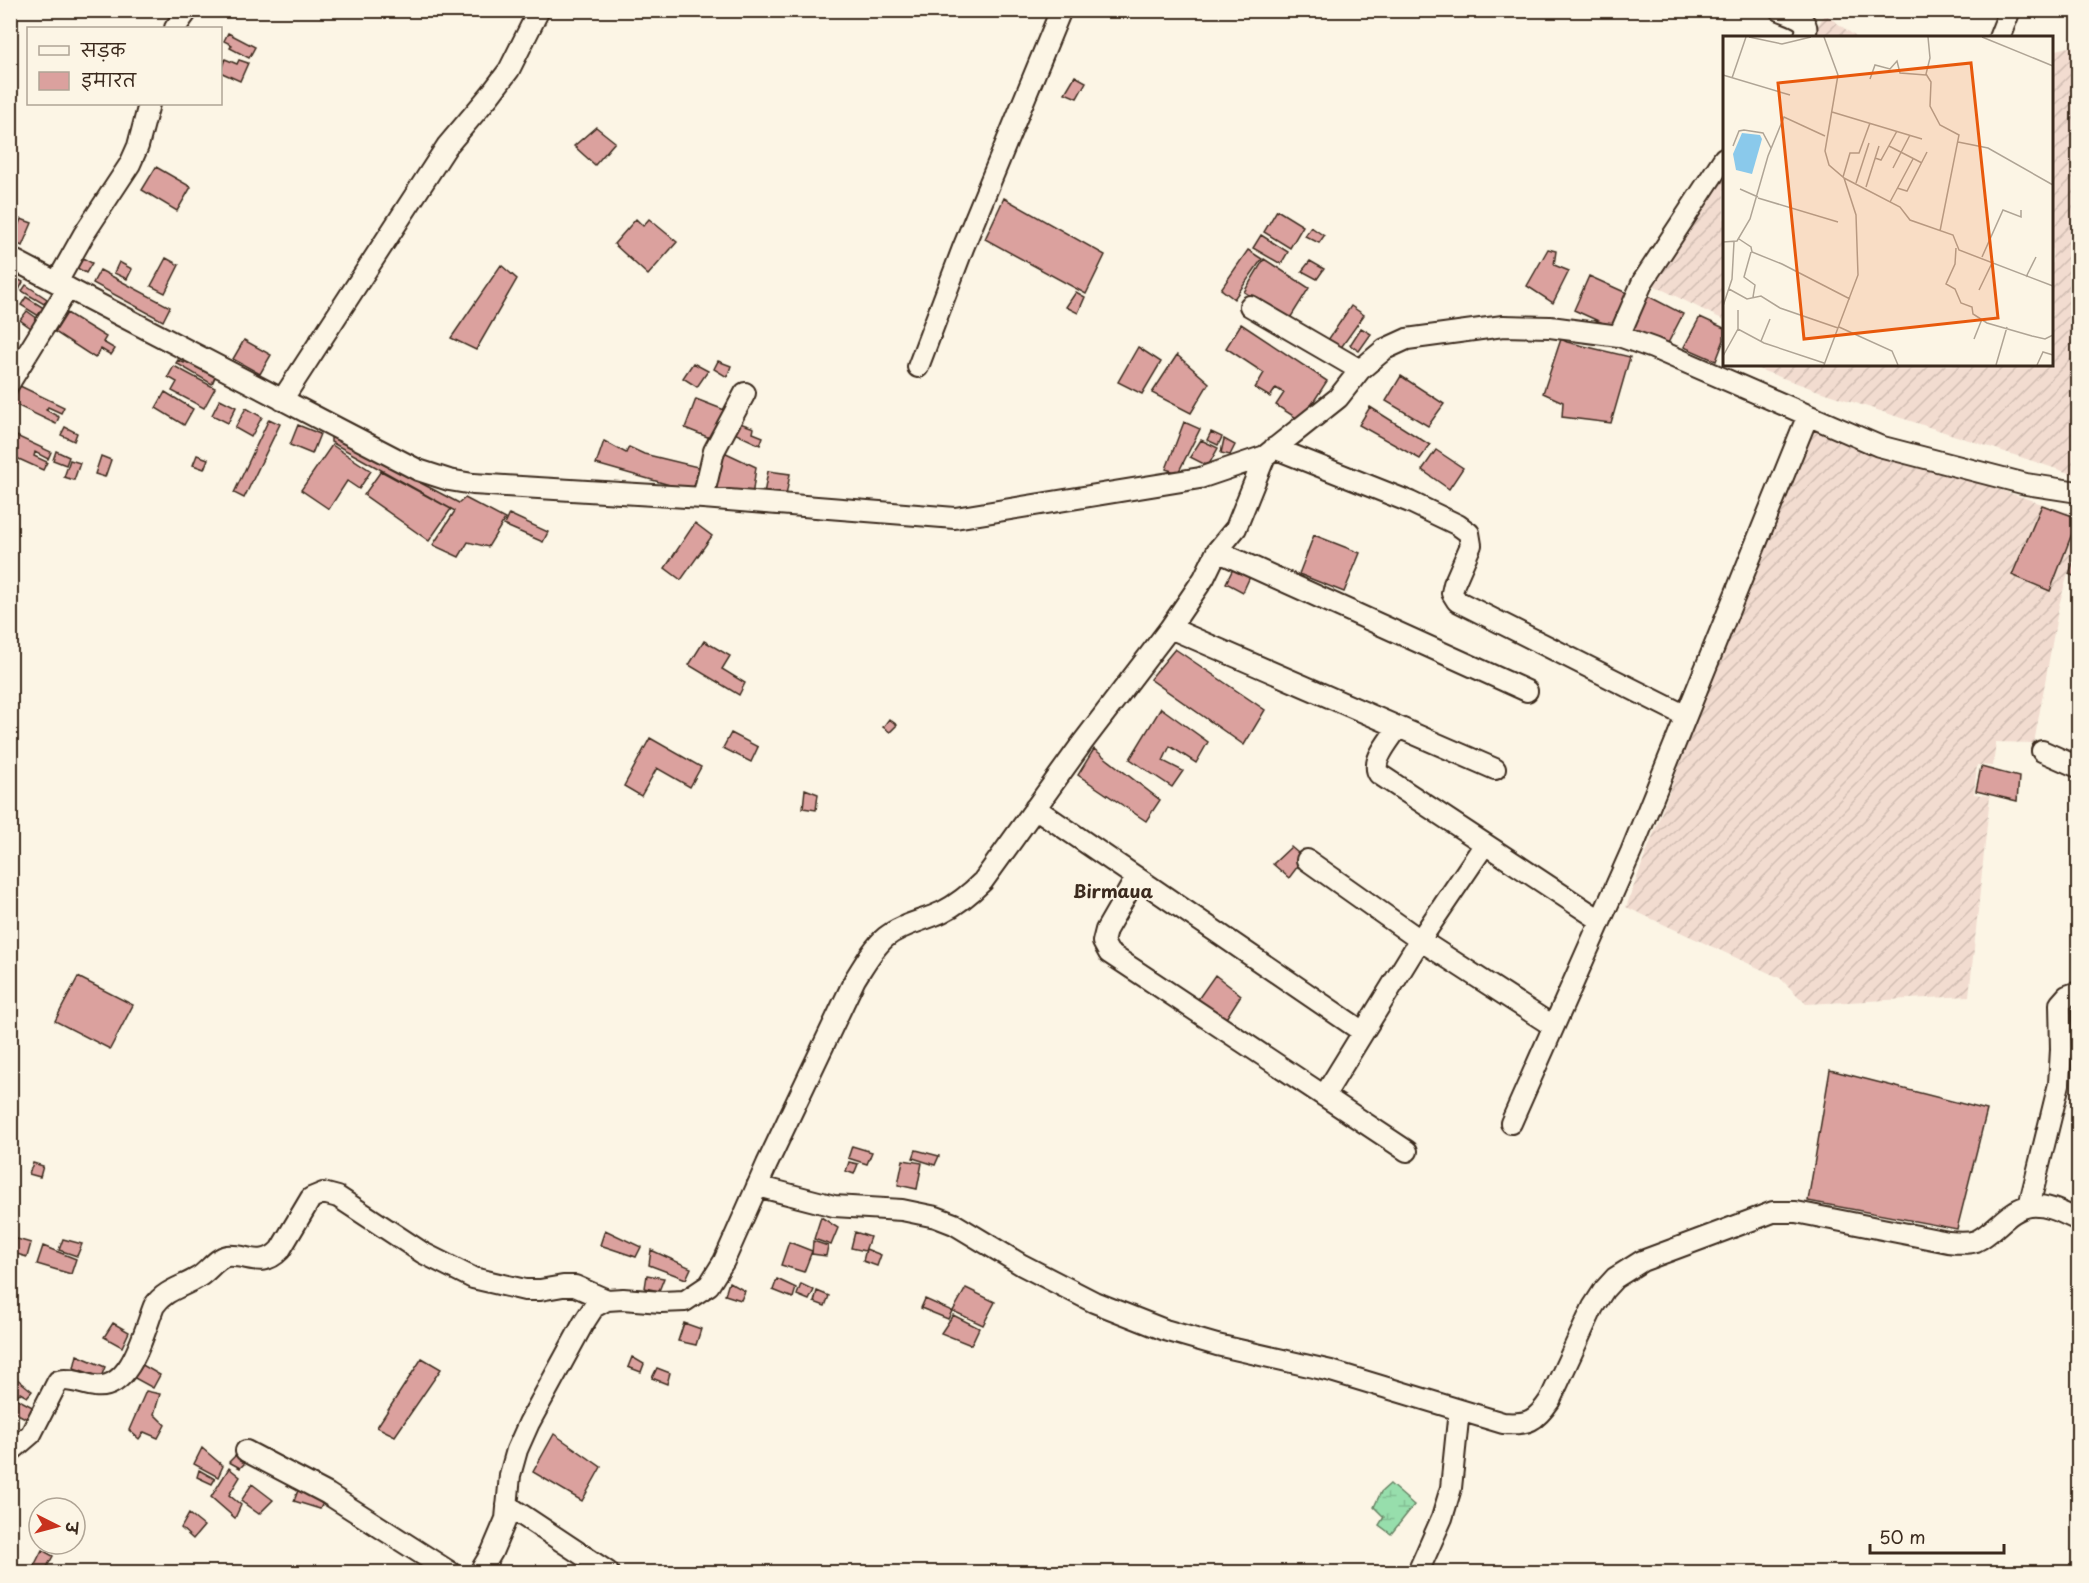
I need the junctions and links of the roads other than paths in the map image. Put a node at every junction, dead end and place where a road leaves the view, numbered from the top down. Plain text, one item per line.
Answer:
1 (188, 10) edge
2 (539, 10) edge
3 (1061, 10) edge
4 (1780, 10) edge
5 (2010, 10) edge
6 (176, 27) edge
7 (1805, 36) edge
8 (2000, 36) edge
9 (150, 105) edge
10 (1723, 161) edge
11 (10, 258) edge
12 (62, 285) junction
13 (1250, 306) dead end
14 (1618, 336) junction
15 (918, 367) dead end
16 (1360, 370) junction
17 (10, 382) edge
18 (745, 393) dead end
19 (282, 400) junction
20 (1808, 415) junction
21 (1269, 452) junction
22 (2079, 492) edge
23 (703, 498) junction
24 (1217, 551) junction
25 (1170, 628) junction
26 (1527, 691) dead end
27 (1686, 716) junction
28 (1398, 727) junction
29 (2042, 751) dead end
30 (2079, 767) edge
31 (1495, 769) dead end
32 (1035, 808) junction
33 (1485, 844) junction
34 (1306, 860) dead end
35 (1136, 878) junction
36 (1600, 920) junction
37 (1420, 940) junction
38 (2079, 992) edge
39 (1553, 1026) junction
40 (1363, 1032) junction
41 (1324, 1096) junction
42 (1511, 1123) dead end
43 (1407, 1151) dead end
44 (758, 1186) junction
45 (2029, 1206) junction
46 (2079, 1220) edge
47 (607, 1300) junction
48 (1459, 1410) junction
49 (246, 1451) dead end
50 (11, 1452) edge
51 (507, 1505) junction
52 (450, 1572) edge
53 (480, 1572) edge
54 (608, 1572) edge
55 (1418, 1572) edge

1 - 6 street
2 - 19 street
3 - 15 street
4 - 7 street
5 - 8 street
9 - 12 street
10 - 14 street
11 - 12 street
12 - 17 street
12 - 19 street
13 - 16 street
14 - 16 street
14 - 20 street
16 - 21 street
18 - 23 street
19 - 23 street
20 - 22 street
20 - 27 street
21 - 23 street
21 - 24 street
21 - 27 street
24 - 25 street
24 - 26 street
25 - 28 street
25 - 32 street
27 - 36 street
28 - 31 street
28 - 33 street
29 - 30 street
32 - 35 street
32 - 44 street
33 - 36 street
33 - 37 street
34 - 37 street
35 - 40 street
35 - 41 street
36 - 39 street
37 - 39 street
37 - 40 street
38 - 45 street
39 - 42 street
40 - 41 street
41 - 43 street
44 - 47 street
44 - 48 street
45 - 46 street
45 - 48 street
47 - 50 street
47 - 51 street
48 - 55 street
49 - 52 street
51 - 53 street
51 - 54 street

